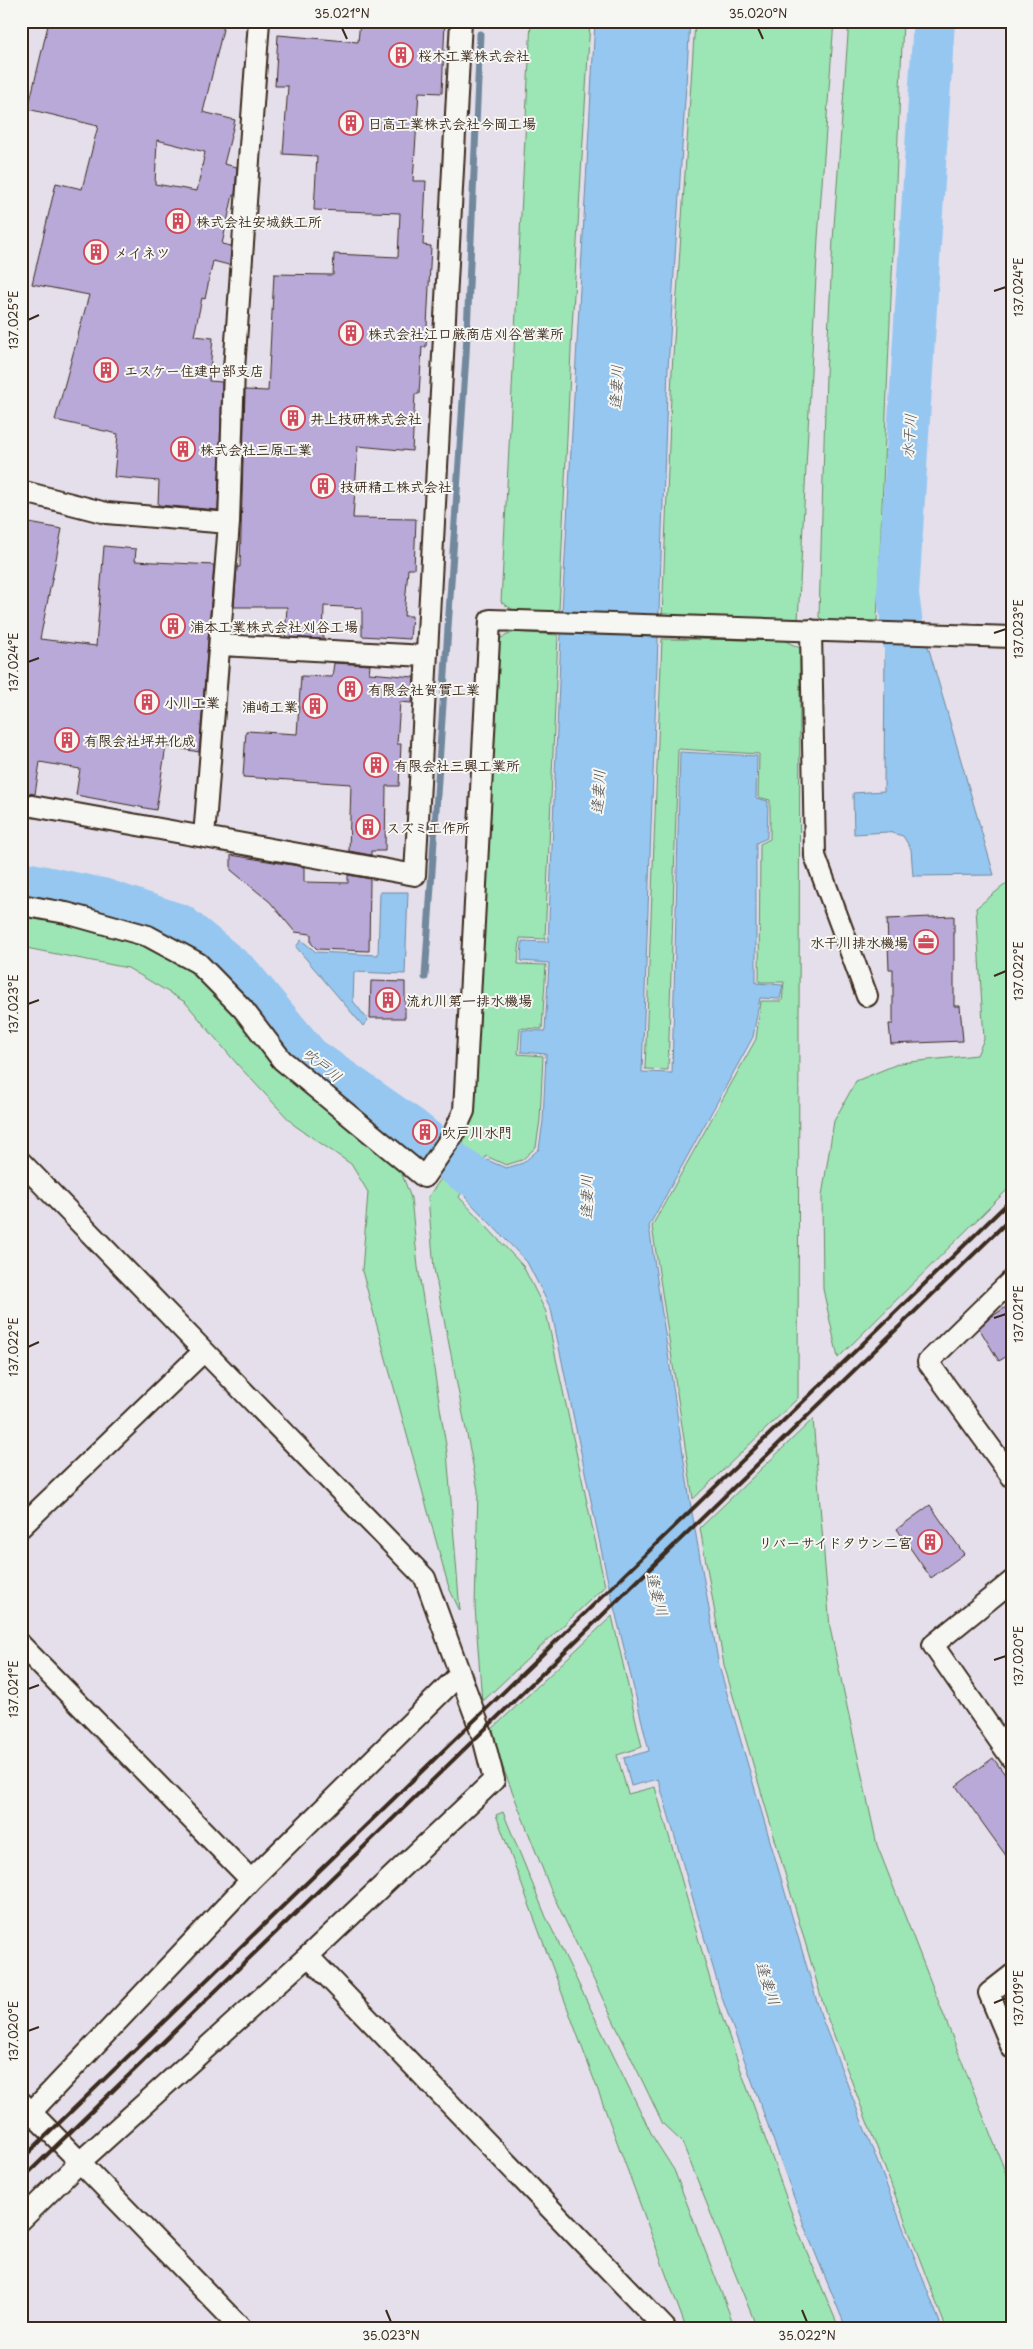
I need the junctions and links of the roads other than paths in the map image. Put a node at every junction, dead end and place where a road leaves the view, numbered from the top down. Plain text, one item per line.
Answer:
1 (259, 21) edge
2 (462, 21) edge
3 (21, 491) edge
4 (229, 523) junction
5 (811, 630) junction
6 (1012, 637) edge
7 (221, 645) junction
8 (426, 656) junction
9 (21, 804) edge
10 (204, 837) junction
11 (21, 905) edge
12 (867, 996) dead end
13 (21, 1162) edge
14 (1012, 1280) edge
15 (204, 1351) junction
16 (1012, 1478) edge
17 (21, 1528) edge
18 (1012, 1582) edge
19 (21, 1645) edge
20 (460, 1674) junction
21 (1012, 1759) edge
22 (251, 1880) junction
23 (308, 1956) junction
24 (1012, 1975) edge
25 (1012, 2048) edge
26 (25, 2113) edge
27 (80, 2162) junction
28 (21, 2220) edge
29 (241, 2328) edge
30 (666, 2328) edge

1 - 4 street
2 - 8 street
3 - 4 street
4 - 7 street
5 - 6 street
5 - 11 street
5 - 12 street
7 - 8 street
7 - 10 street
8 - 10 street
9 - 10 street
13 - 15 street
14 - 16 street
15 - 17 street
15 - 20 street
18 - 21 street
19 - 22 street
20 - 22 street
20 - 23 street
22 - 26 street
23 - 27 street
23 - 30 street
24 - 25 street
26 - 27 street
27 - 28 street
27 - 29 street

